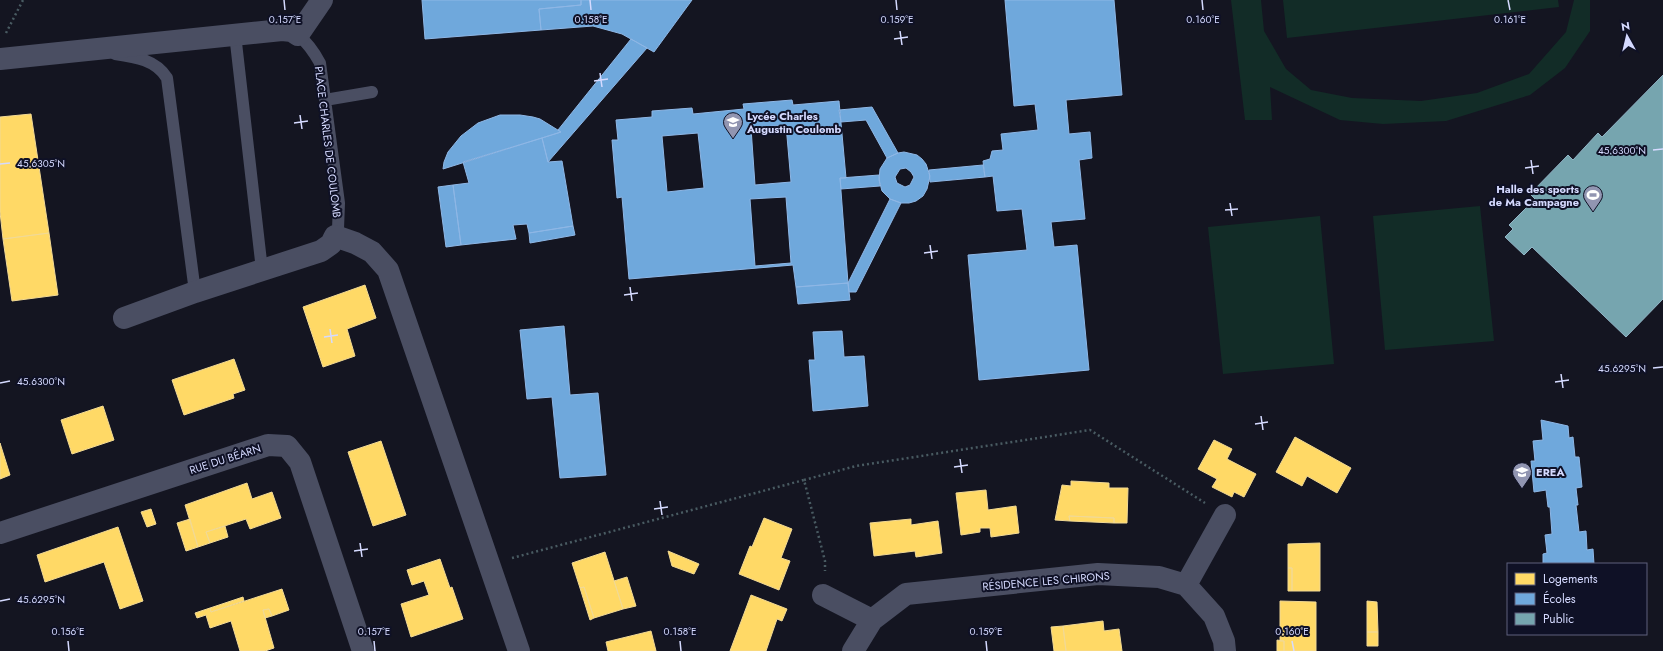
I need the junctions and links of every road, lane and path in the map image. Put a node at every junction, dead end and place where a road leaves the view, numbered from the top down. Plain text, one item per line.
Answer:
1 (23, 0) edge
2 (322, 0) edge
3 (235, 34) junction
4 (298, 35) junction
5 (2, 48) edge
6 (90, 50) junction
7 (372, 92) dead end
8 (325, 100) junction
9 (335, 236) junction
10 (262, 270) junction
11 (195, 292) junction
12 (124, 318) dead end
13 (804, 480) junction
14 (1225, 515) joint
15 (0, 533) edge
16 (488, 565) junction
17 (1186, 586) junction
18 (823, 595) joint
19 (872, 620) junction
20 (363, 651) edge
21 (518, 651) edge
22 (853, 651) edge
23 (1225, 651) edge

1 - 5 path
2 - 4 street
3 - 4 street
3 - 6 street
3 - 10 lane
4 - 8 lane, PLACE CHARLES DE COULOMB
5 - 6 street
6 - 11 lane
7 - 8 lane
8 - 9 lane, PLACE CHARLES DE COULOMB
9 - 10 street
9 - 16 street
10 - 11 street
11 - 12 street
13 - 14 path
13 - 16 path
13 - 18 path
14 - 17 street
15 - 20 street, RUE DU BÉARN
16 - 21 street
17 - 19 street, RÉSIDENCE LES CHIRONS
17 - 23 street, RÉSIDENCE LES CHIRONS
18 - 19 street
19 - 22 street, RÉSIDENCE LES CHIRONS

